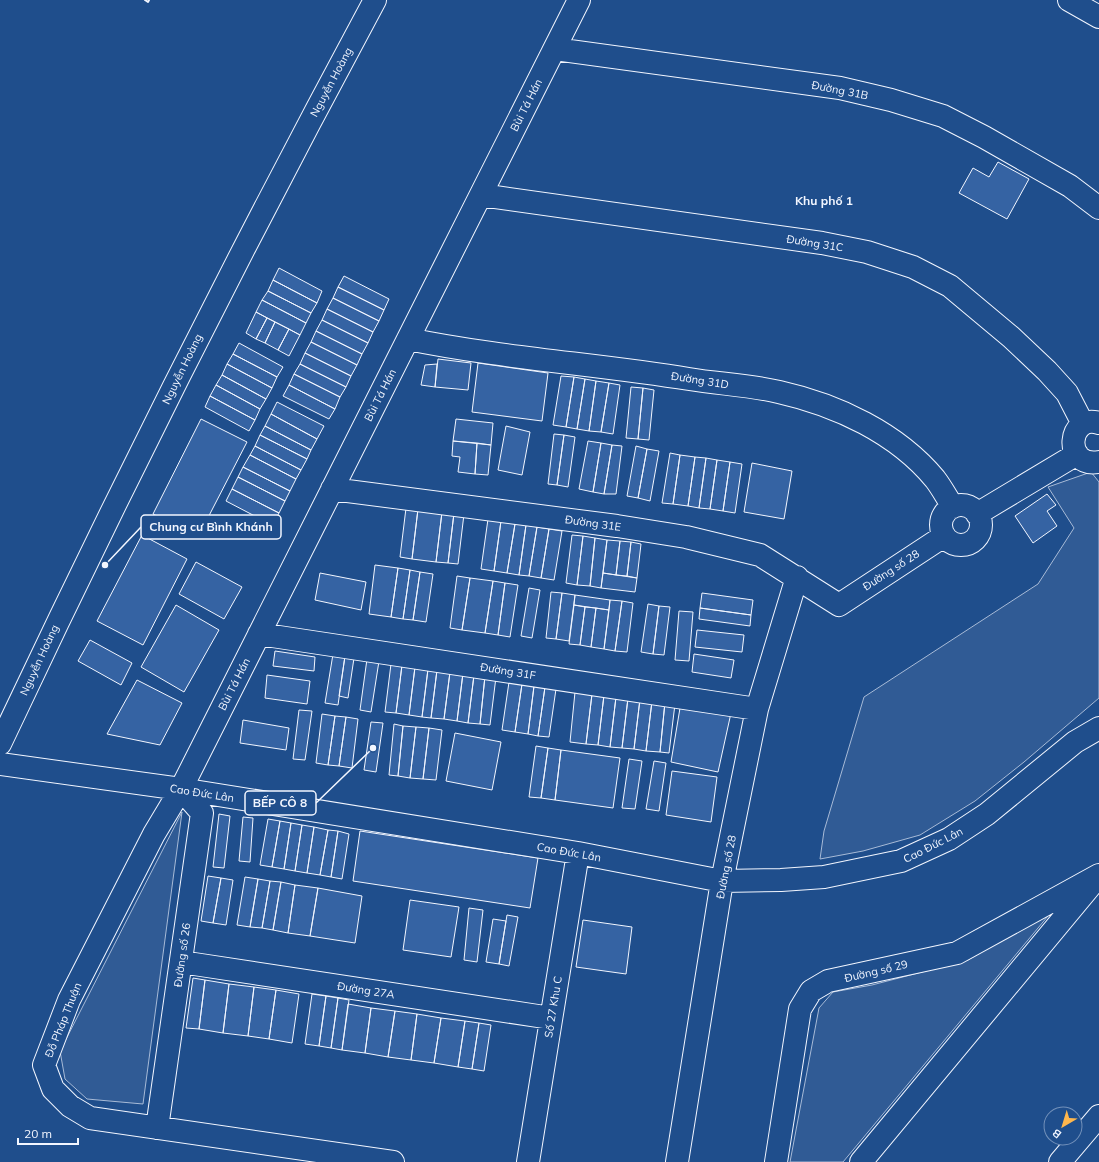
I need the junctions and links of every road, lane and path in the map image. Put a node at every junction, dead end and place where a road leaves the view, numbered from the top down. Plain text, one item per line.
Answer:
1 (375, 0) edge
2 (579, 0) edge
3 (1069, 0) edge
4 (1099, 17) edge
5 (555, 49) junction
6 (481, 195) junction
7 (1099, 208) edge
8 (408, 339) junction
9 (1091, 424) edge
10 (1077, 454) junction
11 (1099, 462) edge
12 (332, 489) junction
13 (953, 507) junction
14 (977, 514) junction
15 (944, 536) junction
16 (797, 577) junction
17 (839, 605) joint
18 (259, 634) junction
19 (757, 709) junction
20 (1099, 728) edge
21 (0, 744) edge
22 (0, 764) edge
23 (181, 789) junction
24 (578, 853) junction
25 (1099, 875) edge
26 (722, 880) junction
27 (181, 962) junction
28 (551, 1018) junction
29 (1099, 1116) edge
30 (157, 1128) junction
31 (347, 1159) edge
32 (393, 1162) edge
33 (528, 1162) edge
34 (677, 1162) edge
35 (776, 1162) edge
36 (861, 1162) edge
37 (1060, 1162) edge

1 - 21 street, Nguyễn Hoàng
2 - 5 street, Bùi Tá Hán
3 - 4 street
5 - 6 street, Bùi Tá Hán
5 - 7 street, Đường 31B
6 - 8 street, Bùi Tá Hán
6 - 9 street, Đường 31C
8 - 12 street, Bùi Tá Hán
8 - 13 street, Đường 31D
9 - 10 street
10 - 11 street
10 - 14 street
12 - 16 street, Đường 31E
12 - 18 street, Bùi Tá Hán
13 - 14 street
13 - 15 street
14 - 15 street
15 - 17 street, Đường số 28
16 - 17 street, Đường 31E
16 - 19 street, Đường số 28
18 - 19 street, Đường 31F
18 - 23 street, Bùi Tá Hán
19 - 26 street, Đường số 28
20 - 26 street, Cao Đức Lân
22 - 23 street, Cao Đức Lân
23 - 24 street, Cao Đức Lân
23 - 27 street, Đường số 26
23 - 30 street, Đỗ Pháp Thuận
24 - 26 street, Cao Đức Lân
24 - 28 street, Số 27 Khu C
25 - 35 street, Đường số 29
25 - 36 street, Đường số 29
26 - 34 street, Đường số 28
27 - 28 street, Đường 27A
27 - 30 street, Đường số 26
28 - 33 street, Số 27 Khu C
29 - 37 street
30 - 31 street, Đỗ Pháp Thuận
31 - 32 street, Đỗ Pháp Thuận

